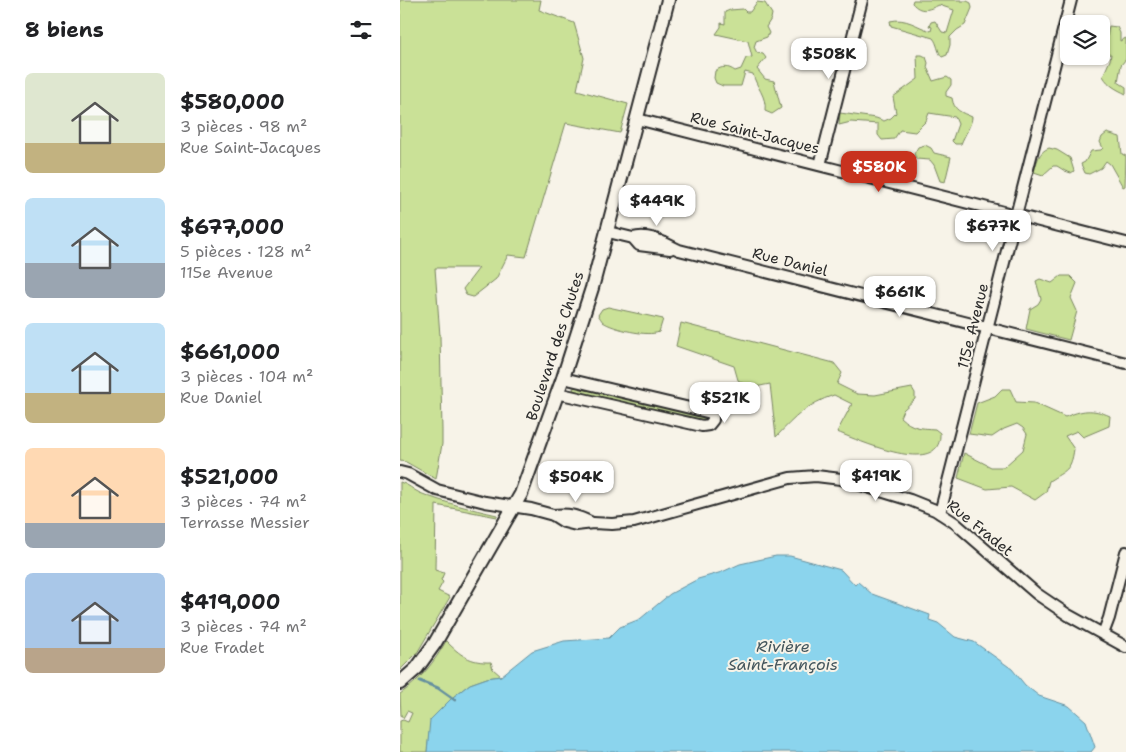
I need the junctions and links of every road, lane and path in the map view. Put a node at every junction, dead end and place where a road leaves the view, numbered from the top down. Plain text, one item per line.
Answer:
1 (668, 0) edge
2 (862, 0) edge
3 (1071, 0) edge
4 (637, 119) junction
5 (820, 165) junction
6 (1016, 214) junction
7 (608, 232) junction
8 (1126, 243) edge
9 (988, 328) junction
10 (1126, 363) edge
11 (563, 378) junction
12 (557, 393) junction
13 (400, 472) edge
14 (514, 507) junction
15 (940, 513) junction
16 (1126, 552) edge
17 (1103, 634) junction
18 (1126, 647) edge
19 (405, 679) edge

1 - 4 street, Boulevard des Chutes
2 - 5 street
3 - 6 street, 115e Avenue
4 - 5 street, Rue Saint-Jacques
4 - 7 street, Boulevard des Chutes
5 - 6 street, Rue Saint-Jacques
6 - 8 street, Rue Saint-Jacques
6 - 9 street, 115e Avenue
7 - 9 street, Rue Daniel
7 - 11 street, Boulevard des Chutes
9 - 10 street, Rue Daniel
9 - 15 street, 115e Avenue
11 - 12 street, Boulevard des Chutes
11 - 12 street
12 - 14 street, Boulevard des Chutes
13 - 14 street, Rue Fradet
14 - 15 street, Rue Fradet
14 - 19 street, Boulevard des Chutes
15 - 17 street, Rue Fradet
16 - 17 street
17 - 18 street, Rue Fradet

